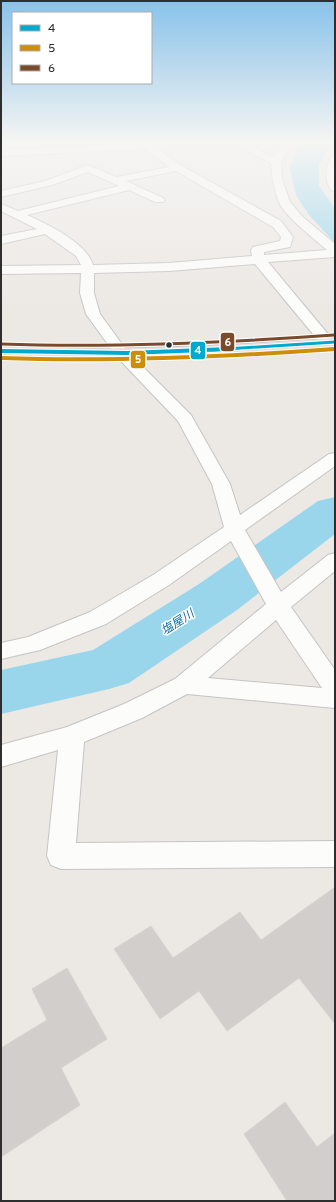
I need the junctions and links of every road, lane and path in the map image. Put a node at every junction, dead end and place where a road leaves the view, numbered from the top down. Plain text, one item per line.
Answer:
1 (83, 198) edge
2 (155, 198) edge
3 (231, 198) edge
4 (283, 198) edge
5 (159, 200) dead end
6 (1, 207) edge
7 (18, 214) junction
8 (47, 230) junction
9 (1, 240) edge
10 (335, 252) edge
11 (259, 260) junction
12 (88, 269) junction
13 (1, 270) edge
14 (331, 342) edge
15 (1, 351) edge
16 (122, 354) junction
17 (335, 458) edge
18 (234, 528) junction
19 (335, 560) edge
20 (278, 606) junction
21 (1, 651) edge
22 (184, 685) junction
23 (335, 689) edge
24 (335, 699) edge
25 (72, 736) junction
26 (1, 756) edge
27 (335, 854) edge

1 - 7 street
2 - 5 street
3 - 11 street
4 - 10 street
6 - 7 street
7 - 8 street
8 - 9 street
8 - 12 street
10 - 11 street
11 - 12 street
11 - 14 street
12 - 13 street
12 - 16 street
14 - 16 highway
15 - 16 highway
16 - 18 street
17 - 18 street
18 - 20 street
18 - 21 street
19 - 20 street
20 - 22 street
20 - 23 street
22 - 24 street
22 - 25 street
25 - 26 street
25 - 27 street

